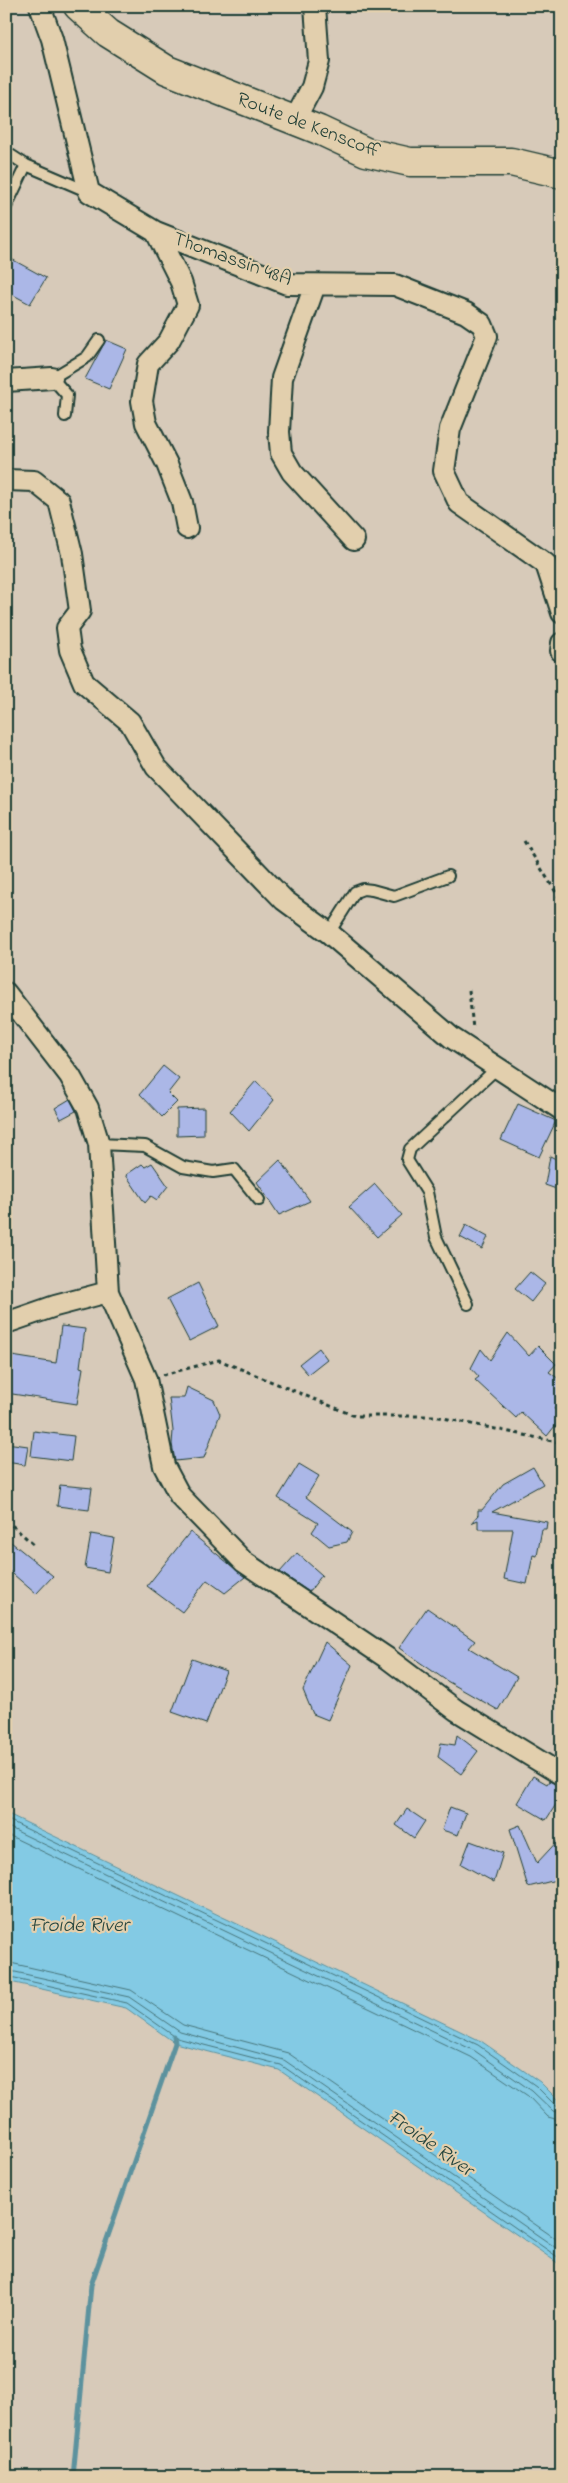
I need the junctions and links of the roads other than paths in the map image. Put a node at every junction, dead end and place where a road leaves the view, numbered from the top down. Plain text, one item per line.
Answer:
1 (40, 6) edge
2 (78, 6) edge
3 (315, 6) edge
4 (294, 121) junction
5 (6, 152) edge
6 (26, 165) junction
7 (562, 174) edge
8 (89, 192) junction
9 (6, 207) edge
10 (156, 232) junction
11 (315, 285) junction
12 (99, 340) dead end
13 (52, 378) junction
14 (6, 381) edge
15 (65, 416) dead end
16 (6, 480) edge
17 (187, 528) dead end
18 (354, 540) dead end
19 (562, 613) edge
20 (562, 643) edge
21 (561, 651) edge
22 (448, 876) dead end
23 (329, 934) junction
24 (6, 993) edge
25 (497, 1068) junction
26 (562, 1110) edge
27 (99, 1144) junction
28 (259, 1200) dead end
29 (108, 1292) junction
30 (468, 1304) dead end
31 (6, 1322) edge
32 (562, 1775) edge

1 - 8 street
2 - 4 main road, Route de Kenscoff
3 - 4 street
4 - 7 main road, Route de Kenscoff
5 - 6 lane
6 - 8 lane
6 - 9 lane
8 - 10 street, Thomassin 48A
10 - 11 street, Thomassin 48A
10 - 17 street
11 - 18 street
11 - 19 street, Thomassin 48A
12 - 13 lane
13 - 14 street
13 - 15 lane
16 - 23 street
20 - 21 street
22 - 23 lane
23 - 25 street
24 - 27 street
25 - 26 street
25 - 30 lane
27 - 28 lane
27 - 29 street
29 - 31 street
29 - 32 street

